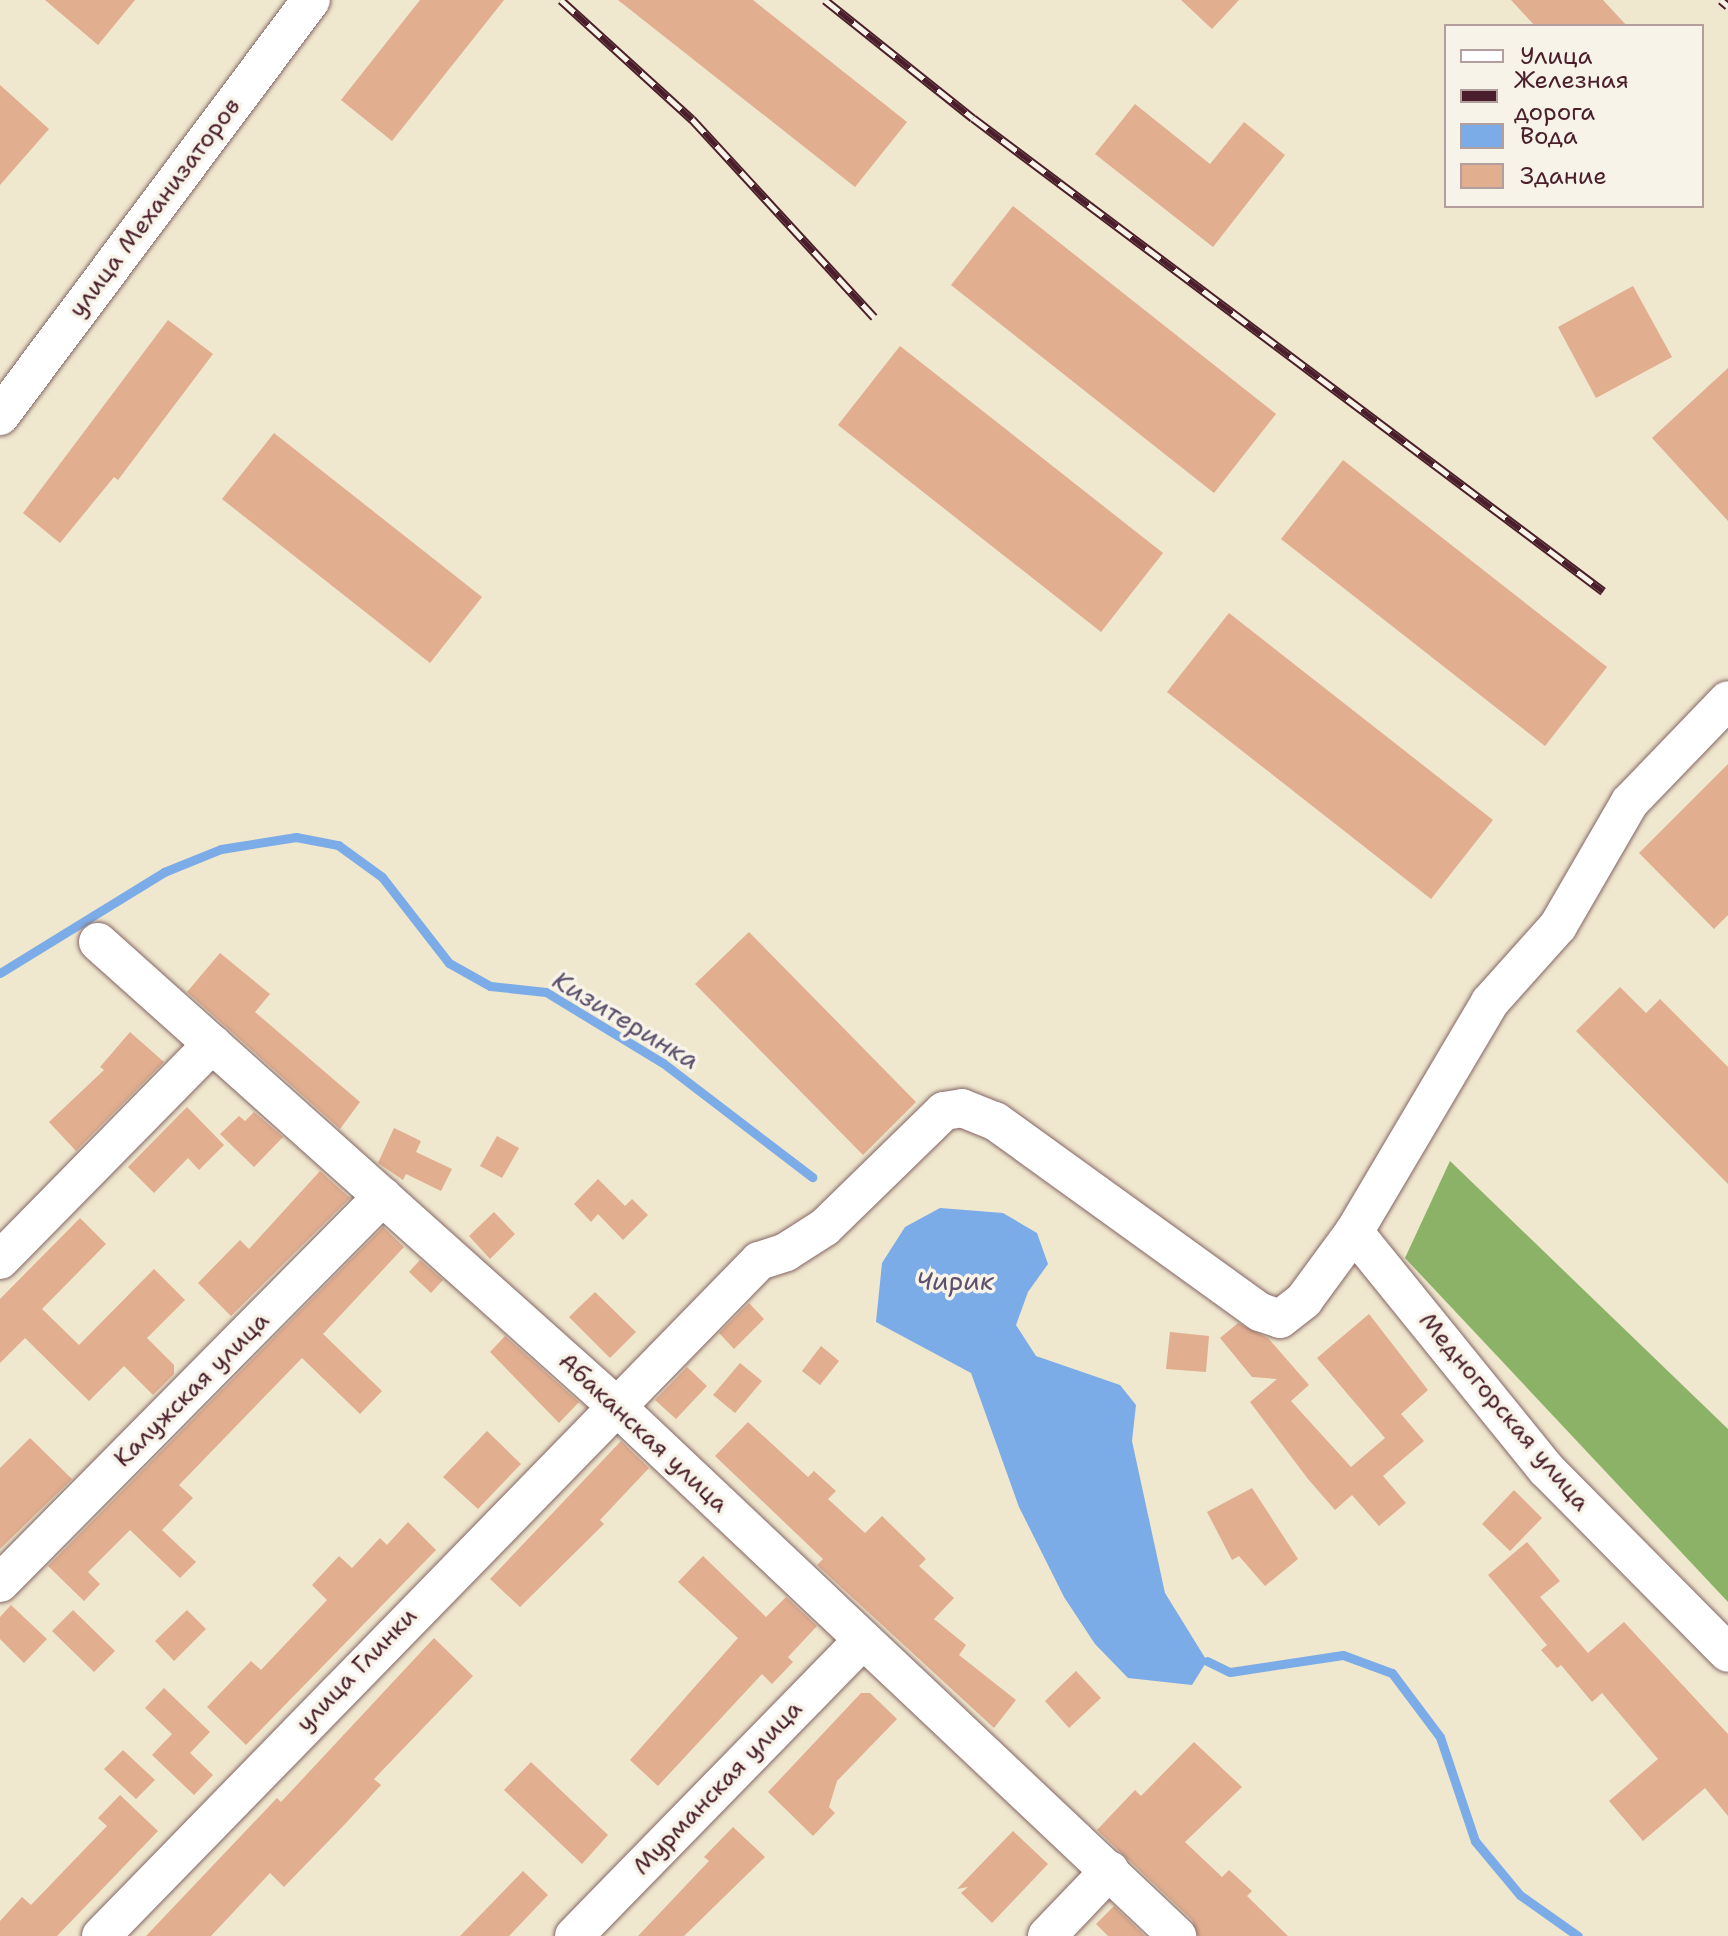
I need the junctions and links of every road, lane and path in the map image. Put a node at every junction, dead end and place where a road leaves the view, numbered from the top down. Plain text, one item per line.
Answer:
1 (311, 0) edge
2 (0, 416) edge
3 (1728, 700) edge
4 (98, 942) dead end
5 (212, 1044) junction
6 (383, 1196) junction
7 (1354, 1232) junction
8 (0, 1260) edge
9 (614, 1404) junction
10 (0, 1583) edge
11 (862, 1641) junction
12 (1728, 1653) edge
13 (1110, 1870) junction
14 (101, 1936) edge
15 (574, 1936) edge
16 (1047, 1936) edge
17 (1177, 1936) edge

1 - 2 street, улица Механизаторов
3 - 7 street
4 - 5 street, Абаканская улица
5 - 6 street, Абаканская улица
5 - 8 street
6 - 9 street, Абаканская улица
6 - 10 street, Калужская улица
7 - 9 street, улица Глинки
7 - 12 street, Медногорская улица
9 - 11 street, Абаканская улица
9 - 14 street, улица Глинки
11 - 13 street, Абаканская улица
11 - 15 street, Мурманская улица
13 - 16 street
13 - 17 street, Абаканская улица

